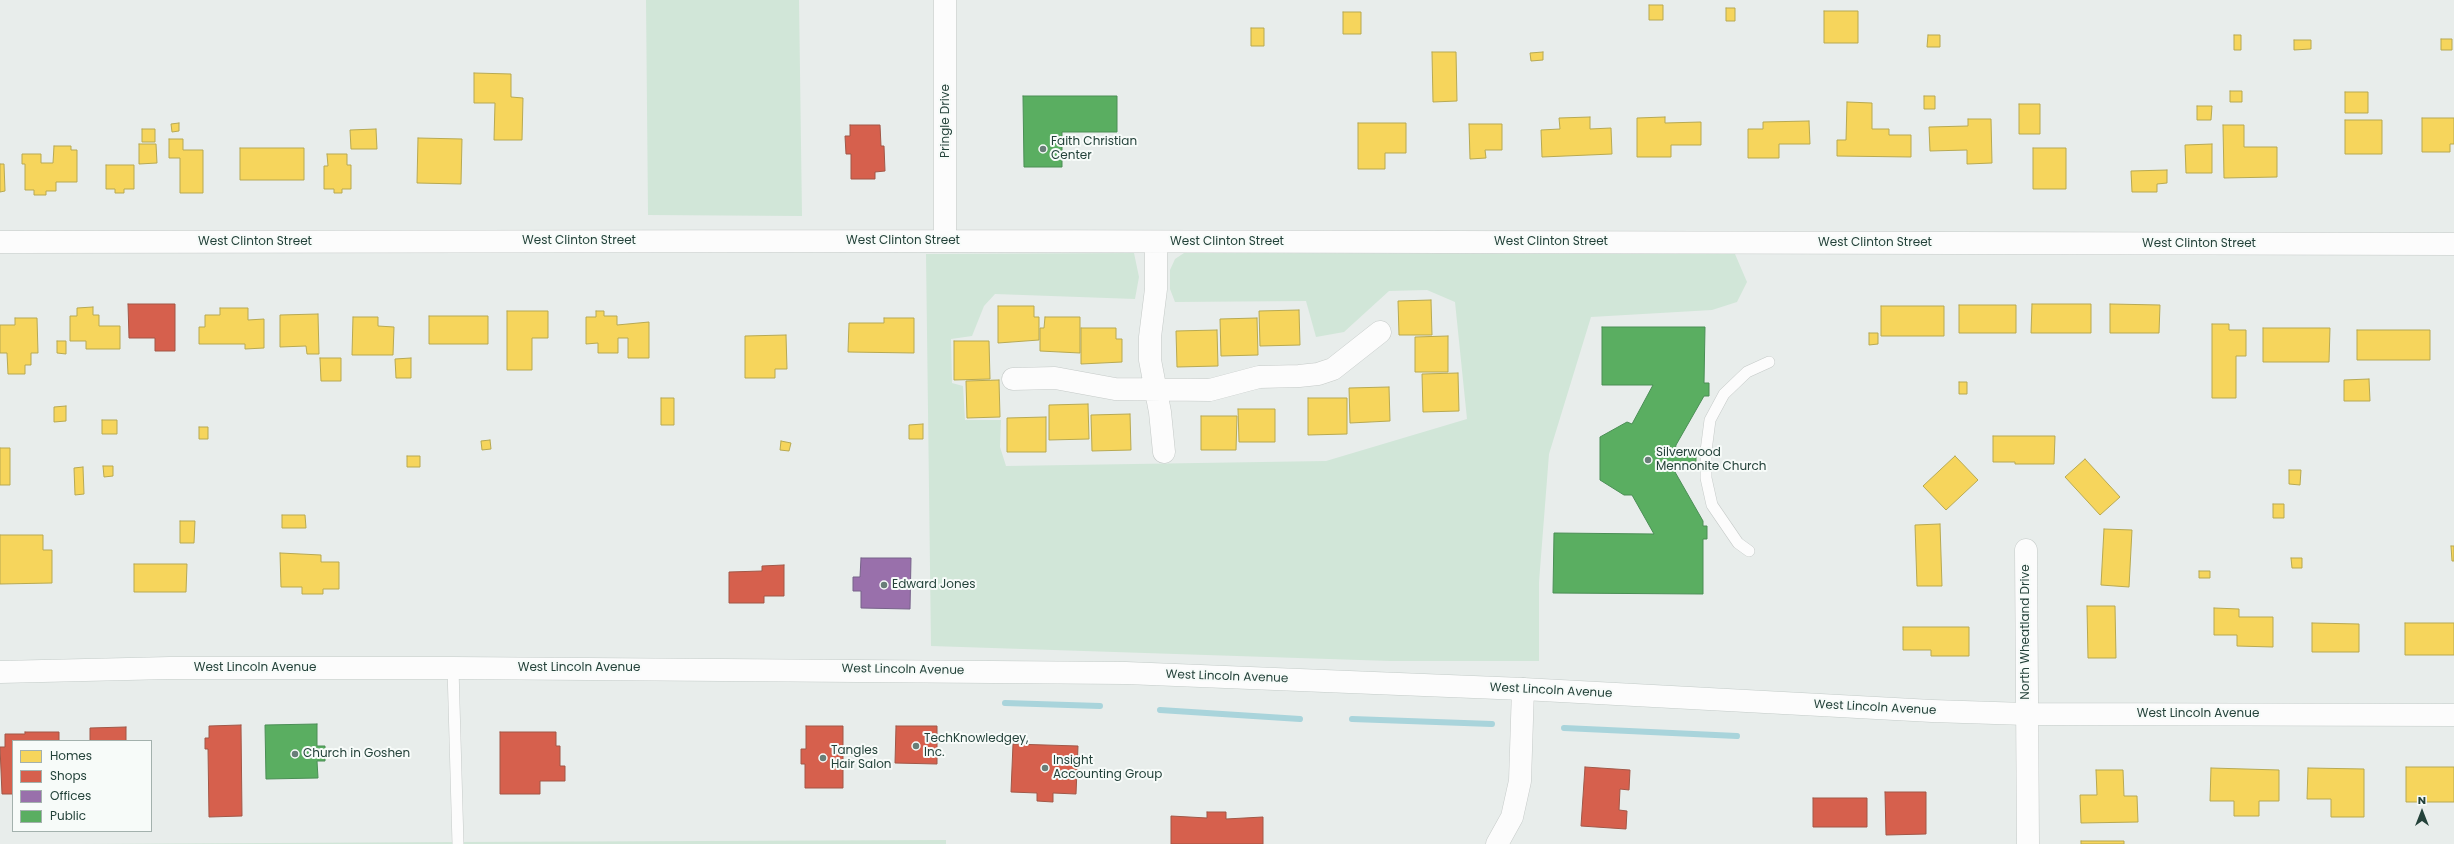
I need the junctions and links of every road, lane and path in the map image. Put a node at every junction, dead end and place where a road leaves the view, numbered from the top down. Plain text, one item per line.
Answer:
1 (945, 0) edge
2 (945, 241) junction
3 (0, 242) edge
4 (1156, 242) junction
5 (2454, 244) edge
6 (1380, 332) dead end
7 (1769, 362) dead end
8 (1013, 379) dead end
9 (1155, 390) junction
10 (1164, 452) dead end
11 (2026, 550) dead end
12 (1749, 551) dead end
13 (453, 668) junction
14 (0, 672) edge
15 (1523, 689) junction
16 (2026, 714) junction
17 (2454, 715) edge
18 (458, 844) edge
19 (1497, 844) edge
20 (2028, 844) edge

1 - 2 street, Pringle Drive
2 - 3 street, West Clinton Street
2 - 4 street, West Clinton Street
4 - 5 street, West Clinton Street
4 - 9 street
6 - 9 street
7 - 12 lane
8 - 9 street
9 - 10 street
11 - 16 street, North Wheatland Drive
13 - 14 street, West Lincoln Avenue
13 - 15 street, West Lincoln Avenue
13 - 18 lane
15 - 16 street, West Lincoln Avenue
15 - 19 street
16 - 17 street, West Lincoln Avenue
16 - 20 street, North Wheatland Drive

